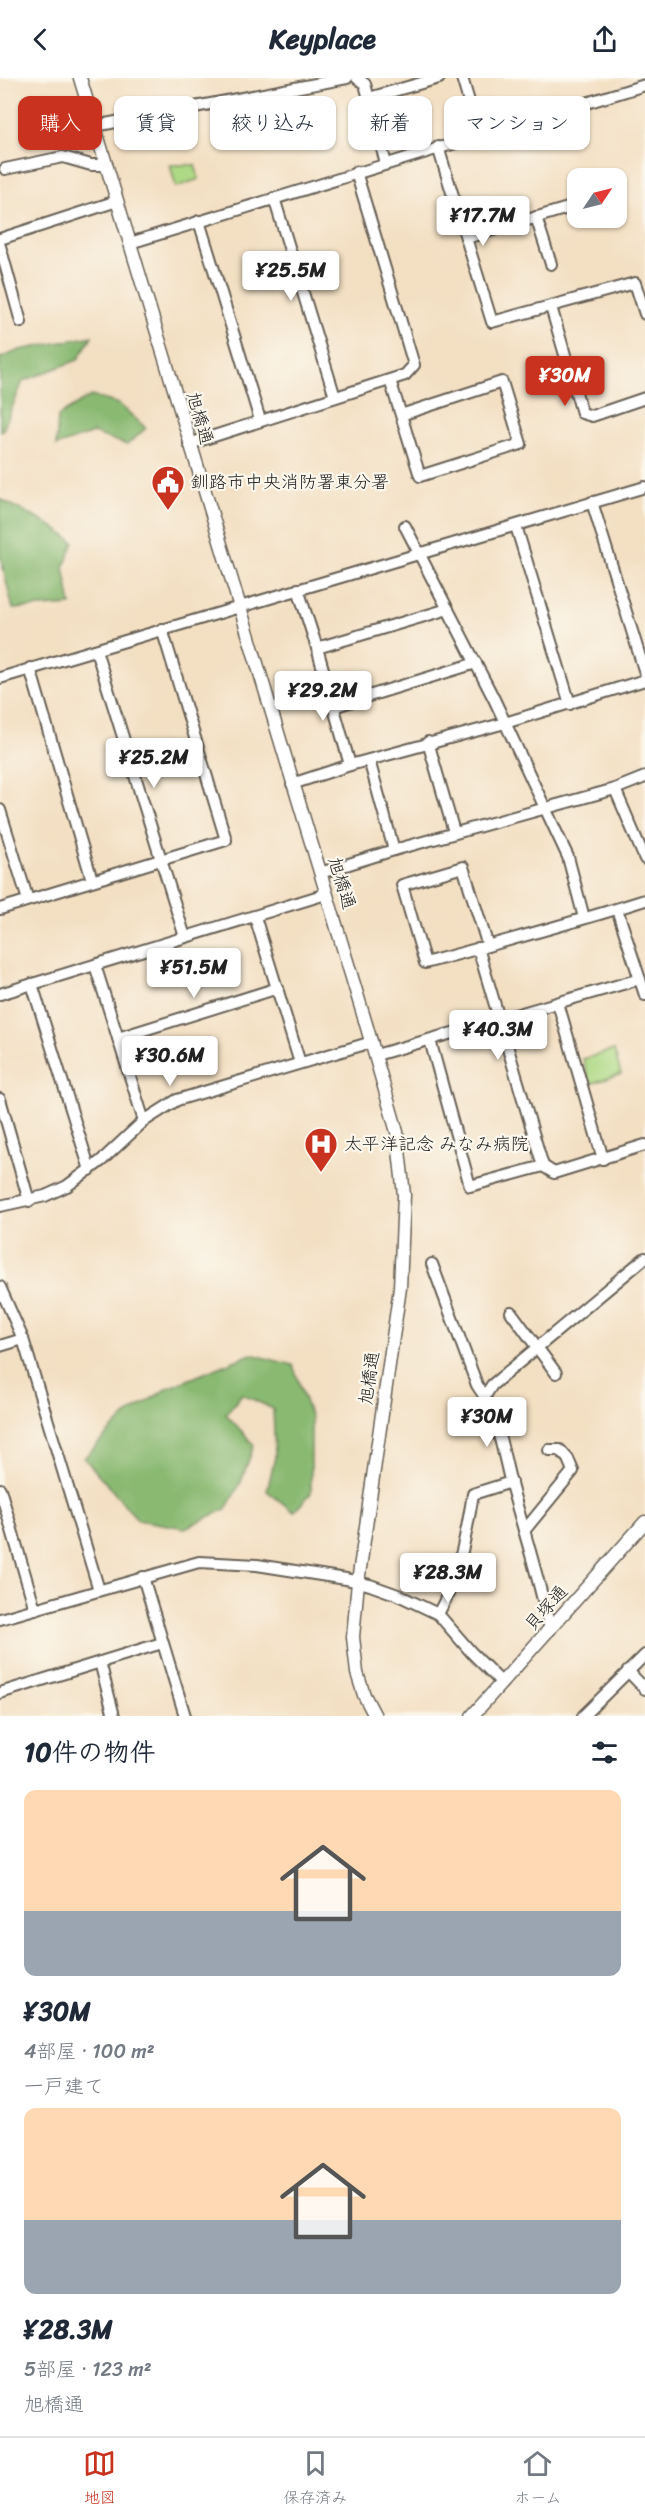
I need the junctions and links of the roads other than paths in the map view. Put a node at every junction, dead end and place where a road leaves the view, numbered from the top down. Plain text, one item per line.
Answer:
1 (80, 78) edge
2 (347, 78) edge
3 (357, 78) edge
4 (439, 78) edge
5 (462, 78) edge
6 (645, 85) edge
7 (86, 96) edge
8 (368, 96) edge
9 (376, 96) edge
10 (467, 96) edge
11 (590, 102) edge
12 (102, 125) edge
13 (444, 145) edge
14 (438, 147) junction
15 (102, 149) edge
16 (382, 150) edge
17 (386, 164) junction
18 (107, 165) junction
19 (5, 169) dead end
20 (356, 172) junction
21 (274, 198) junction
22 (117, 201) junction
23 (567, 208) edge
24 (536, 217) junction
25 (199, 221) junction
26 (466, 238) junction
27 (0, 239) edge
28 (130, 243) junction
29 (0, 246) edge
30 (550, 264) dead end
31 (551, 307) junction
32 (645, 314) edge
33 (21, 322) dead end
34 (390, 380) junction
35 (335, 397) junction
36 (645, 398) edge
37 (401, 415) junction
38 (260, 420) junction
39 (189, 444) junction
40 (645, 487) edge
41 (592, 502) junction
42 (405, 526) dead end
43 (516, 526) junction
44 (419, 554) junction
45 (298, 589) junction
46 (239, 607) junction
47 (448, 609) junction
48 (162, 629) junction
49 (317, 648) junction
50 (96, 650) junction
51 (476, 663) junction
52 (30, 668) junction
53 (645, 673) edge
54 (0, 678) edge
55 (645, 680) edge
56 (570, 704) junction
57 (333, 707) junction
58 (505, 723) junction
59 (428, 742) junction
60 (369, 760) junction
61 (350, 765) junction
62 (645, 777) edge
63 (292, 784) junction
64 (615, 789) junction
65 (545, 809) junction
66 (0, 810) edge
67 (454, 832) junction
68 (394, 850) junction
69 (645, 860) edge
70 (161, 861) junction
71 (320, 873) junction
72 (92, 880) junction
73 (326, 894) junction
74 (28, 900) junction
75 (645, 900) edge
76 (0, 909) edge
77 (617, 909) junction
78 (255, 917) junction
79 (584, 918) junction
80 (185, 937) junction
81 (483, 947) junction
82 (95, 965) junction
83 (640, 979) junction
84 (32, 984) junction
85 (278, 988) junction
86 (0, 994) edge
87 (645, 995) edge
88 (558, 1003) junction
89 (501, 1019) junction
90 (118, 1038) junction
91 (430, 1040) junction
92 (372, 1042) junction
93 (376, 1055) junction
94 (300, 1063) junction
95 (0, 1099) edge
96 (144, 1120) junction
97 (645, 1145) edge
98 (603, 1159) junction
99 (543, 1166) junction
100 (90, 1170) junction
101 (30, 1201) junction
102 (0, 1206) edge
103 (645, 1258) edge
104 (432, 1264) dead end
105 (0, 1287) edge
106 (511, 1312) dead end
107 (23, 1339) junction
108 (0, 1346) edge
109 (537, 1349) junction
110 (556, 1374) dead end
111 (485, 1396) junction
112 (549, 1450) dead end
113 (511, 1482) junction
114 (0, 1489) edge
115 (645, 1522) edge
116 (524, 1531) junction
117 (143, 1577) junction
118 (358, 1582) junction
119 (99, 1590) junction
120 (35, 1609) junction
121 (438, 1614) junction
122 (0, 1619) edge
123 (550, 1630) junction
124 (162, 1642) junction
125 (645, 1654) edge
126 (100, 1662) junction
127 (628, 1671) junction
128 (502, 1683) junction
129 (645, 1689) edge
130 (0, 1693) edge
131 (114, 1716) edge
132 (184, 1716) edge
133 (375, 1716) edge
134 (472, 1716) edge
135 (583, 1716) edge

1 - 7 street, 旭橋通
2 - 12 street
3 - 8 street
4 - 9 street
5 - 10 street
6 - 11 street
13 - 14 street
14 - 17 street
14 - 26 street
15 - 18 street, 旭橋通
16 - 17 street
17 - 20 street
18 - 19 street
18 - 22 street, 旭橋通
20 - 21 street
20 - 34 street
21 - 25 street
21 - 35 street
22 - 27 street
22 - 28 street, 旭橋通
23 - 24 street
24 - 26 street
24 - 30 street
25 - 28 street
25 - 38 street
26 - 31 street
28 - 39 street, 旭橋通
29 - 33 street
31 - 32 street
31 - 36 street
34 - 35 street
34 - 37 street
35 - 38 street
37 - 37 street
38 - 39 street
39 - 46 street, 旭橋通
40 - 41 street
41 - 43 street
41 - 53 street
42 - 44 street
43 - 44 street
43 - 56 street
44 - 45 street
44 - 47 street
45 - 46 street
45 - 49 street
46 - 48 street
46 - 63 street, 旭橋通
47 - 49 street
47 - 51 street
48 - 50 street
48 - 70 street
49 - 57 street
50 - 52 street
50 - 70 street
51 - 57 street
51 - 58 street
52 - 54 street
52 - 72 street
55 - 56 street
56 - 58 street
57 - 61 street
58 - 59 street
58 - 65 street
59 - 60 street
59 - 67 street
60 - 61 street
60 - 68 street
61 - 63 street
62 - 64 street
63 - 71 street, 旭橋通
64 - 65 street
64 - 69 street
65 - 67 street
65 - 79 street
66 - 74 street
67 - 68 street
68 - 71 street
70 - 72 street
70 - 80 street
71 - 73 street, 旭橋通
72 - 74 street
73 - 78 street
73 - 92 street, 旭橋通
74 - 76 street
75 - 77 street
77 - 79 street
77 - 83 street
78 - 80 street
78 - 85 street
79 - 81 street
80 - 82 street
81 - 81 street
81 - 89 street
82 - 84 street
82 - 90 street
83 - 87 street
83 - 88 street
84 - 86 street
84 - 100 street
85 - 90 street
85 - 94 street
88 - 89 street
88 - 98 street
89 - 91 street
89 - 99 street
90 - 96 street
91 - 93 street
91 - 99 street
92 - 93 street, 旭橋通
92 - 94 street
93 - 118 street, 旭橋通
94 - 96 street
95 - 101 street
96 - 100 street
97 - 98 street
98 - 99 street
100 - 101 street
101 - 102 street
103 - 109 street
104 - 111 street
105 - 107 street
106 - 109 street
107 - 108 street
107 - 119 street
109 - 110 street
109 - 111 street
111 - 113 street
112 - 116 street
113 - 116 street
113 - 121 street
114 - 120 street
115 - 123 street, 貝塚通
116 - 123 street
117 - 118 street
117 - 119 street
117 - 124 street
118 - 121 street
118 - 133 street, 旭橋通
119 - 120 street
120 - 122 street
121 - 128 street
123 - 128 street, 貝塚通
124 - 126 street
124 - 132 street
125 - 127 street
126 - 130 street
126 - 131 street
127 - 129 street
127 - 135 street
128 - 134 street, 貝塚通

